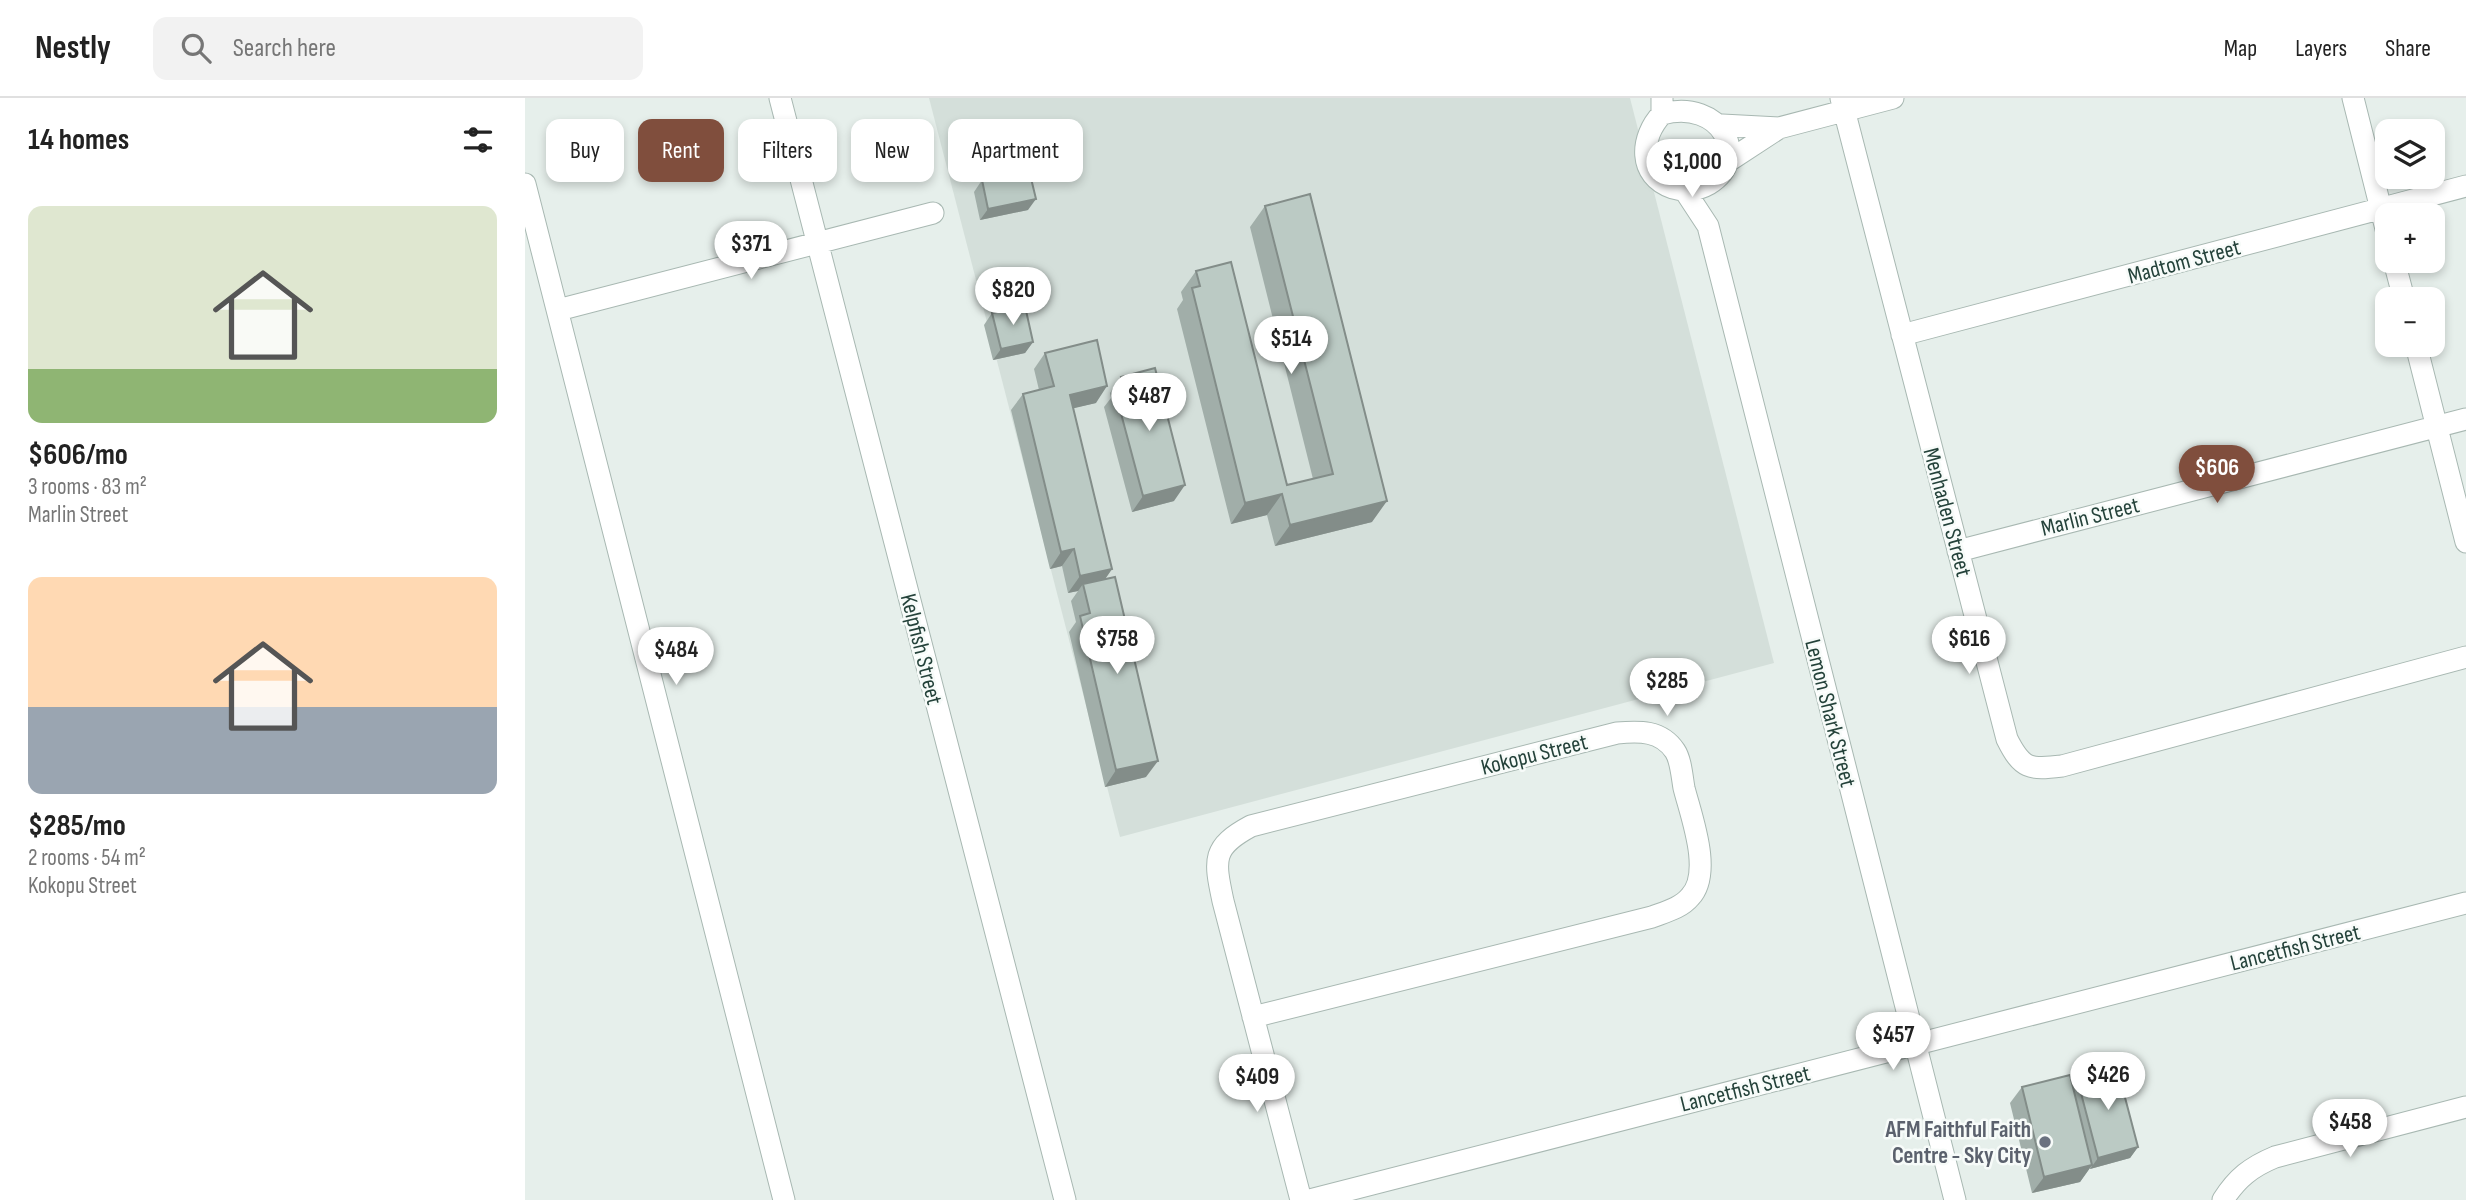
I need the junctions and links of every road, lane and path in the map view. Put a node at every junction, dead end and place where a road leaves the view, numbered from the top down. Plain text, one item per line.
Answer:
1 (780, 98) edge
2 (1893, 98) edge
3 (2353, 98) edge
4 (1691, 102) edge
5 (1843, 104) edge
6 (1662, 106) edge
7 (1722, 125) junction
8 (1779, 128) junction
9 (1722, 171) junction
10 (525, 184) edge
11 (2466, 186) edge
12 (1685, 191) junction
13 (2379, 203) edge
14 (2403, 203) edge
15 (2375, 211) edge
16 (933, 213) dead end
17 (1708, 226) junction
18 (817, 242) junction
19 (558, 310) junction
20 (1902, 335) junction
21 (2419, 357) edge
22 (2466, 419) edge
23 (2437, 427) junction
24 (2466, 542) edge
25 (1958, 551) junction
26 (2466, 657) edge
27 (2466, 903) edge
28 (1253, 1017) junction
29 (1914, 1045) junction
30 (2466, 1107) edge
31 (784, 1200) edge
32 (1065, 1200) edge
33 (1301, 1200) edge
34 (1310, 1200) edge
35 (1955, 1200) edge
36 (2223, 1200) edge

1 - 18 street, Kelpfish Street
2 - 5 street
3 - 13 street
4 - 6 street, Lemon Shark Street
4 - 7 street, Lemon Shark Street
5 - 8 street
5 - 20 street, Menhaden Street
6 - 12 street, Lemon Shark Street
7 - 8 street
7 - 9 street, Lemon Shark Street
8 - 9 street
9 - 12 street
9 - 17 street, Lemon Shark Street
10 - 19 street
11 - 14 street, Madtom Street
12 - 17 street, Lemon Shark Street
15 - 20 street, Madtom Street
16 - 18 street
17 - 29 street, Lemon Shark Street
18 - 19 street
18 - 32 street, Kelpfish Street
19 - 31 street
20 - 25 street, Menhaden Street
21 - 23 street
22 - 23 street, Marlin Street
23 - 24 street
23 - 25 street, Marlin Street
25 - 26 street, Menhaden Street
27 - 29 street, Lancetfish Street
28 - 28 street, Kokopu Street
28 - 33 street, Kokopu Street
29 - 34 street, Lancetfish Street
29 - 35 street, Lemon Shark Street
30 - 36 street

